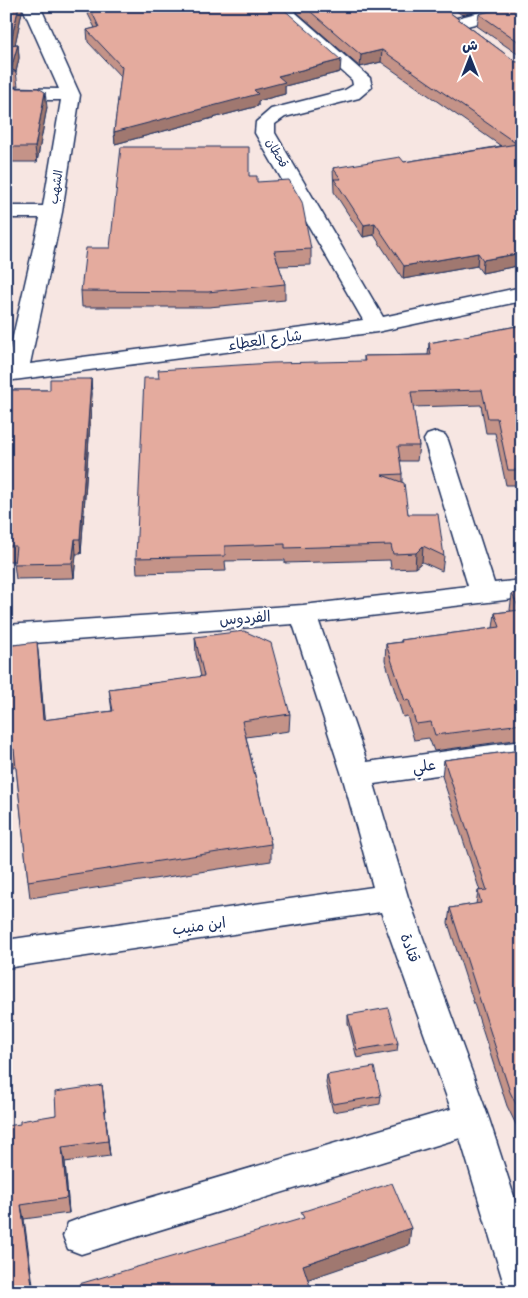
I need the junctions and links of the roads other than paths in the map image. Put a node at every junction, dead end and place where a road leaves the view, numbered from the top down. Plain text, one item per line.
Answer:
1 (31, 6) edge
2 (277, 6) edge
3 (522, 7) edge
4 (443, 12) edge
5 (459, 23) junction
6 (474, 34) edge
7 (6, 94) edge
8 (71, 94) junction
9 (6, 212) edge
10 (52, 212) junction
11 (522, 294) edge
12 (377, 325) junction
13 (12, 373) edge
14 (436, 440) dead end
15 (522, 589) edge
16 (484, 594) junction
17 (303, 614) junction
18 (6, 635) edge
19 (522, 752) edge
20 (357, 776) junction
21 (392, 897) junction
22 (6, 954) edge
23 (472, 1120) junction
24 (81, 1236) dead end
25 (522, 1280) edge

1 - 8 street
2 - 12 street, قحطان
3 - 5 street
4 - 5 street
5 - 6 street
7 - 8 street
8 - 10 street, الشهب
9 - 10 street
10 - 13 street, الشهب
11 - 12 street, شارع العطاء
12 - 13 street, شارع العطاء
14 - 16 street
15 - 16 street, الفردوس
16 - 17 street, الفردوس
17 - 18 street, الفردوس
17 - 20 street, قتادة
19 - 20 street, علي
20 - 21 street, قتادة
21 - 22 street, ابن منيب
21 - 23 street, قتادة
23 - 24 street
23 - 25 street, قتادة

